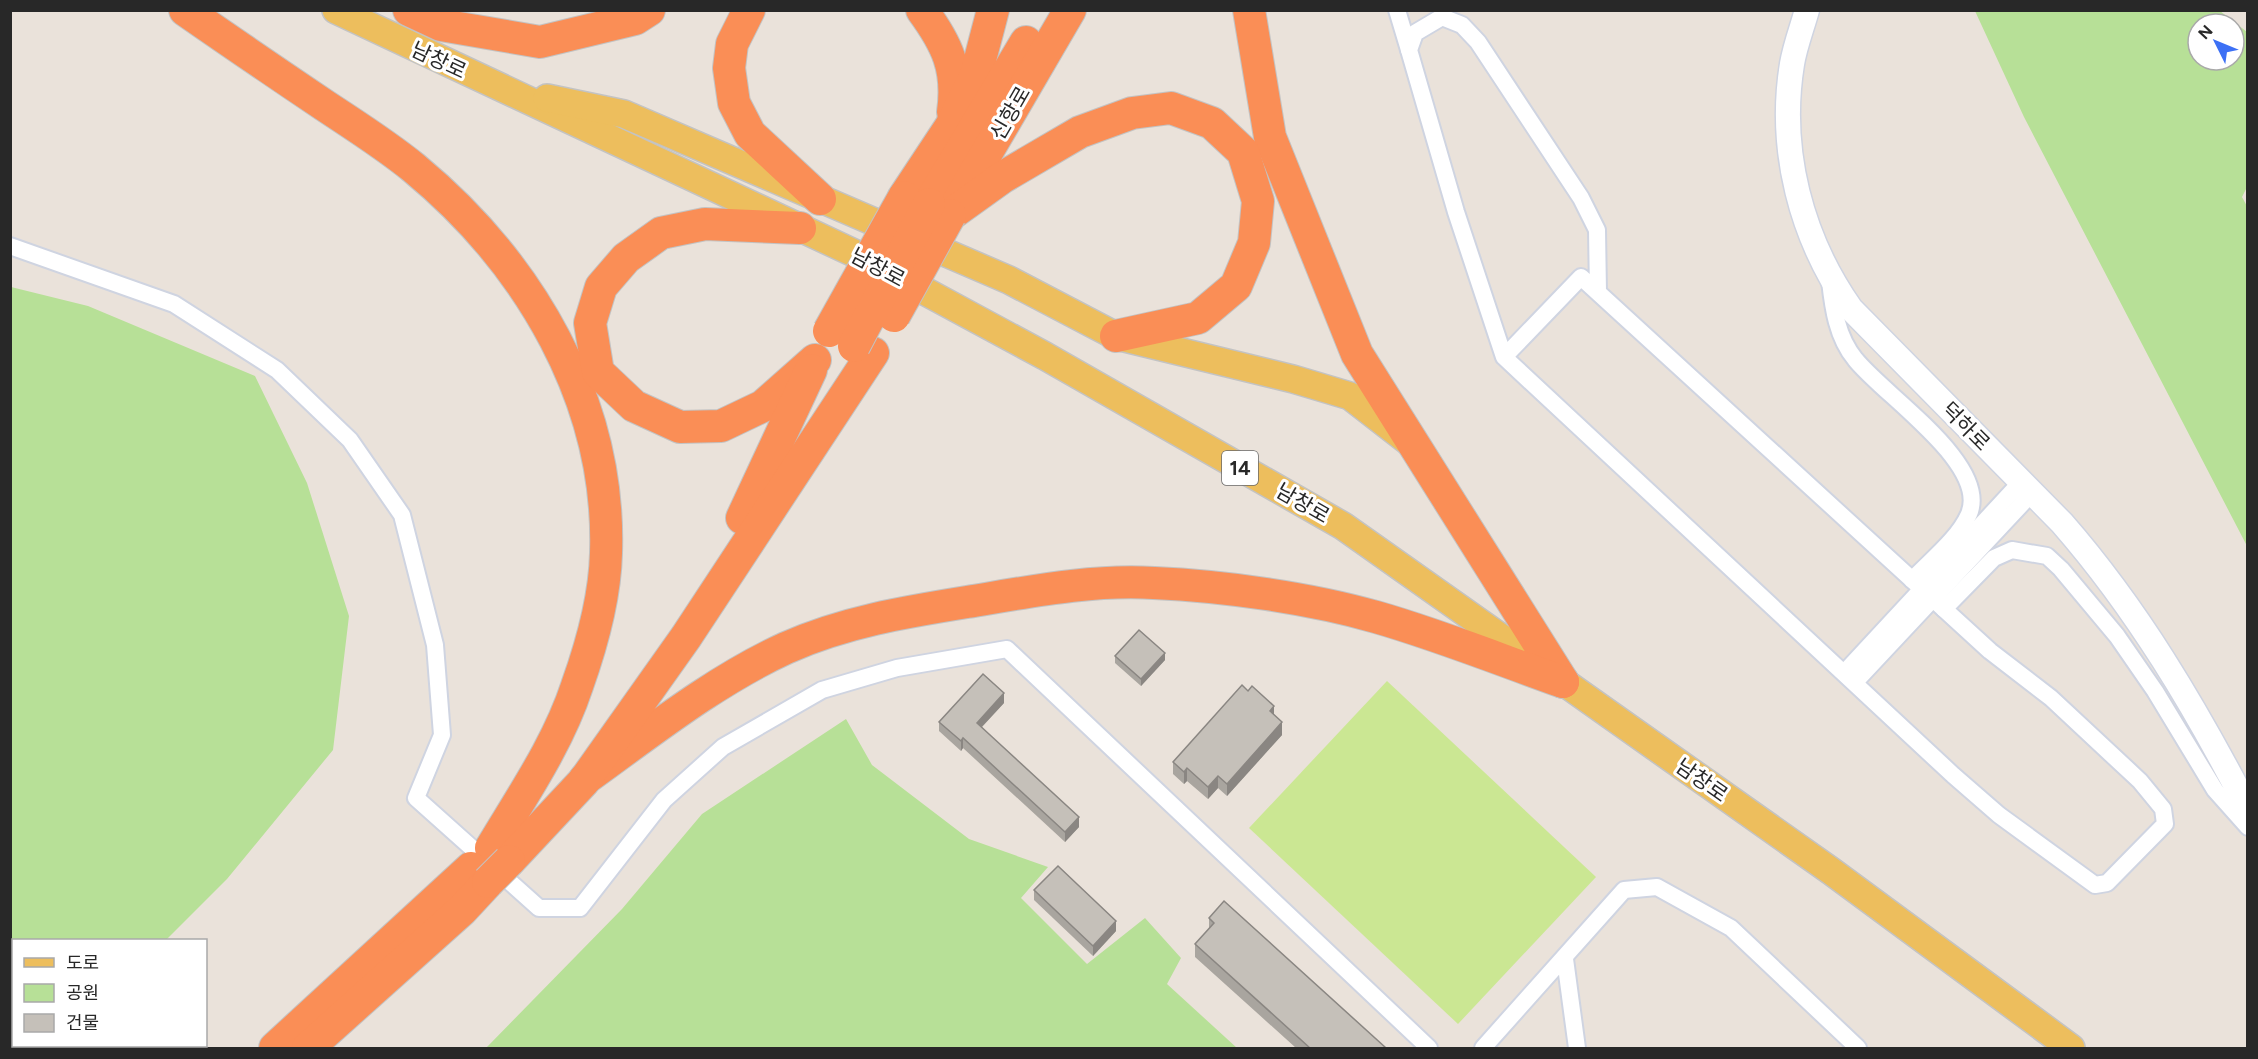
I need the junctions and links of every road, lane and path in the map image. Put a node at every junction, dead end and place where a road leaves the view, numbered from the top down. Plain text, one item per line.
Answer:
1 (185, 10) edge
2 (336, 10) edge
3 (409, 10) edge
4 (649, 10) edge
5 (749, 10) edge
6 (922, 10) edge
7 (993, 10) edge
8 (1045, 10) edge
9 (1070, 10) edge
10 (1249, 10) edge
11 (1397, 10) edge
12 (1458, 10) edge
13 (1807, 10) edge
14 (1478, 42) junction
15 (1409, 50) junction
16 (499, 88) junction
17 (951, 126) junction
18 (820, 199) junction
19 (928, 205) junction
20 (800, 228) junction
21 (10, 246) edge
22 (1829, 278) junction
23 (1598, 292) junction
24 (1116, 336) junction
25 (852, 343) junction
26 (1504, 357) junction
27 (815, 360) junction
28 (1415, 446) junction
29 (2026, 487) junction
30 (742, 518) junction
31 (1928, 594) junction
32 (1850, 677) junction
33 (1563, 682) junction
34 (585, 779) junction
35 (2247, 809) edge
36 (2247, 827) edge
37 (490, 861) junction
38 (1565, 959) junction
39 (275, 1048) edge
40 (308, 1048) edge
41 (1429, 1048) edge
42 (1483, 1048) edge
43 (1577, 1048) edge
44 (1858, 1048) edge
45 (2071, 1048) edge

1 - 37 highway
2 - 16 main road, 남창로 / 14
3 - 4 highway
5 - 18 highway
6 - 17 highway
7 - 17 highway
8 - 19 highway, 신항로
9 - 19 highway, 신항로
10 - 28 highway
11 - 15 street
12 - 14 street
13 - 22 main road, 덕하로
14 - 15 street
14 - 23 street
15 - 26 street
16 - 18 main road
16 - 20 main road, 남창로 / 14
17 - 19 highway
18 - 24 main road
19 - 24 highway
19 - 25 highway, bridge
20 - 27 highway
20 - 33 main road, 남창로 / 14
21 - 41 street
22 - 29 main road, 덕하로
22 - 31 street
23 - 26 street
23 - 31 street
24 - 28 main road
25 - 27 highway
25 - 30 highway
25 - 34 highway
26 - 32 street
27 - 30 highway
28 - 33 highway
29 - 31 street
29 - 35 main road, 덕하로
30 - 37 highway
31 - 32 street
31 - 32 street
31 - 36 street
33 - 34 highway
33 - 45 main road, 남창로 / 14
34 - 37 highway
37 - 39 highway
37 - 40 highway
38 - 42 street
38 - 43 street
38 - 44 street

